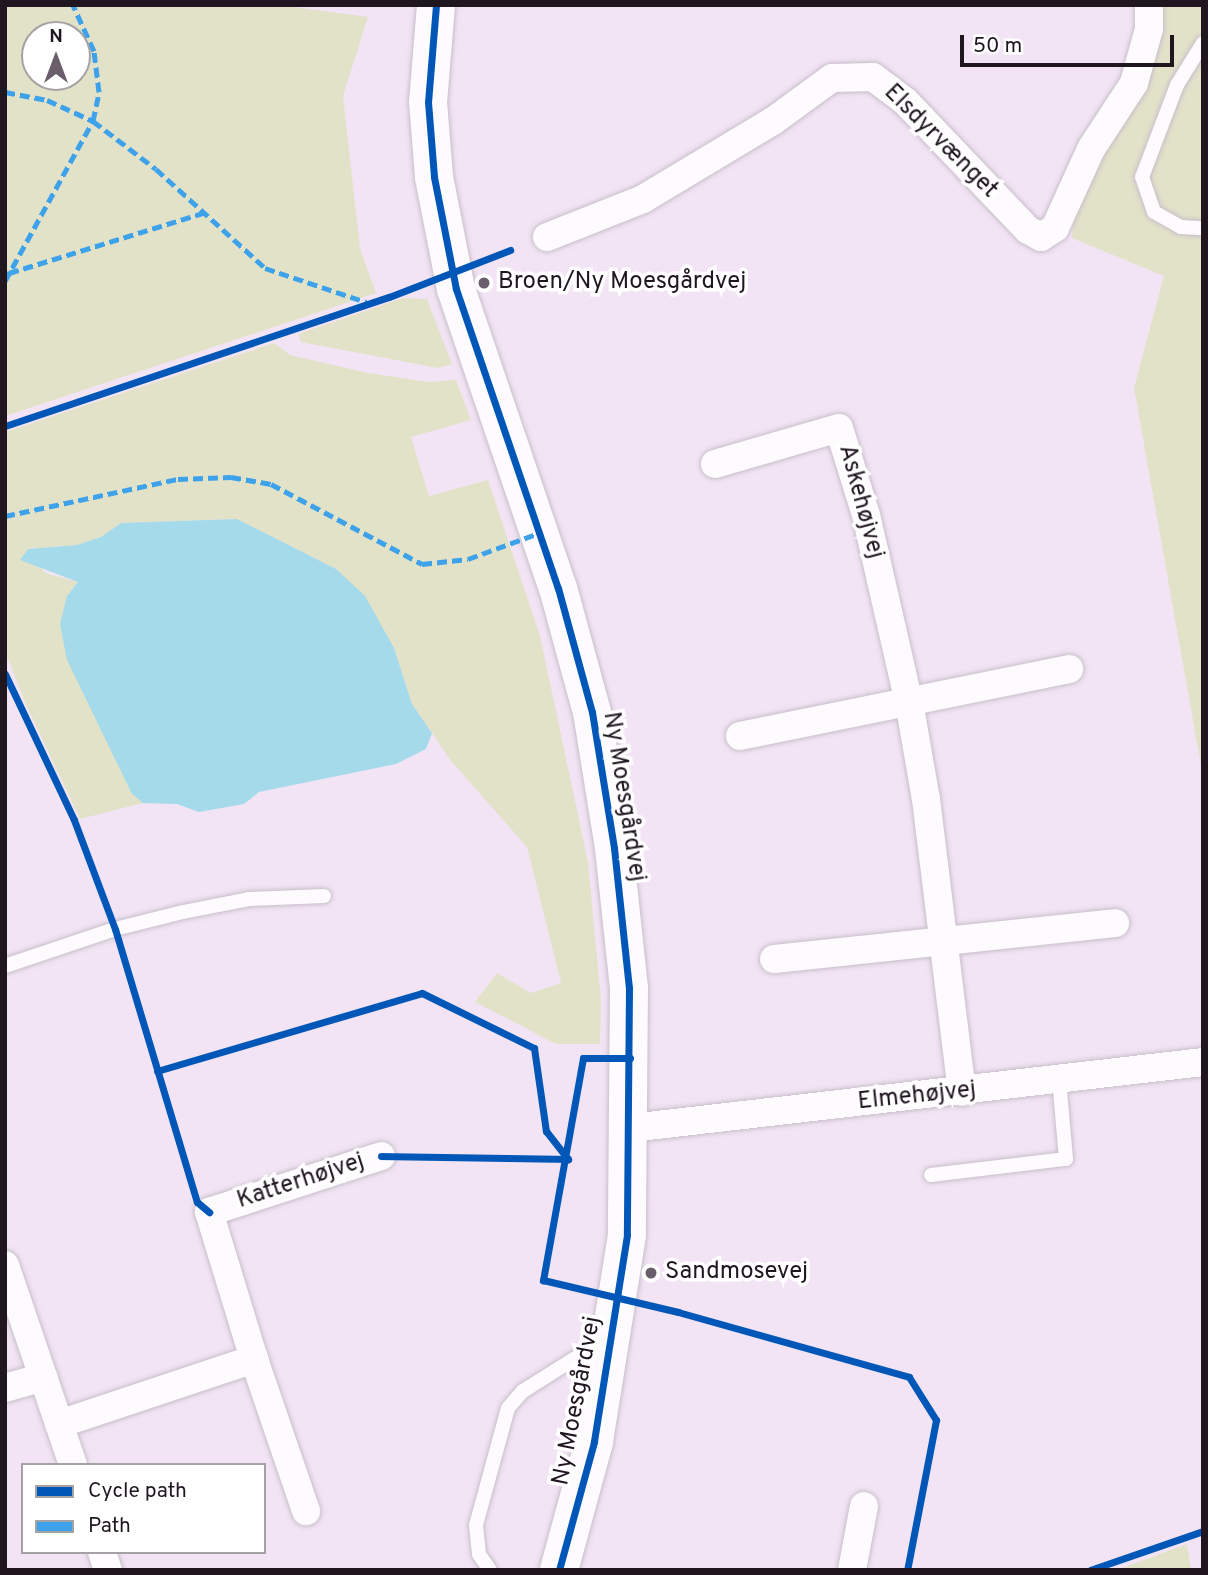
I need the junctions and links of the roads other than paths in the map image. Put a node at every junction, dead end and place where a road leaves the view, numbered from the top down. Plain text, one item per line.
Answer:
1 (436, 5) edge
2 (1149, 5) edge
3 (1203, 43) edge
4 (1203, 228) edge
5 (547, 237) dead end
6 (715, 464) dead end
7 (1069, 670) dead end
8 (909, 702) junction
9 (740, 736) dead end
10 (324, 896) dead end
11 (1115, 923) dead end
12 (945, 941) junction
13 (774, 960) dead end
14 (5, 966) edge
15 (1203, 1062) edge
16 (1059, 1079) junction
17 (962, 1092) junction
18 (631, 1129) junction
19 (381, 1156) dead end
20 (931, 1175) dead end
21 (5, 1265) edge
22 (612, 1336) junction
23 (254, 1359) junction
24 (43, 1377) junction
25 (5, 1388) edge
26 (60, 1424) junction
27 (72, 1463) edge
28 (864, 1506) dead end
29 (306, 1511) dead end
30 (490, 1570) edge
31 (559, 1570) edge
32 (852, 1570) edge

1 - 18 street, Ny Moesgårdvej
2 - 5 street, Elsdyrvænget
3 - 4 lane
6 - 8 street, Askehøjvej
7 - 8 street
8 - 9 street
8 - 12 street, Askehøjvej
10 - 14 lane
11 - 12 street
12 - 13 street
12 - 17 street, Askehøjvej
15 - 16 street, Elmehøjvej
16 - 17 street, Elmehøjvej
16 - 20 lane
17 - 18 street, Elmehøjvej
18 - 22 street, Ny Moesgårdvej
19 - 23 street, Katterhøjvej
21 - 24 street
22 - 30 lane
22 - 31 street, Ny Moesgårdvej
23 - 26 street
23 - 29 street, Katterhøjvej
24 - 25 street
24 - 26 street
26 - 27 street
28 - 32 street

